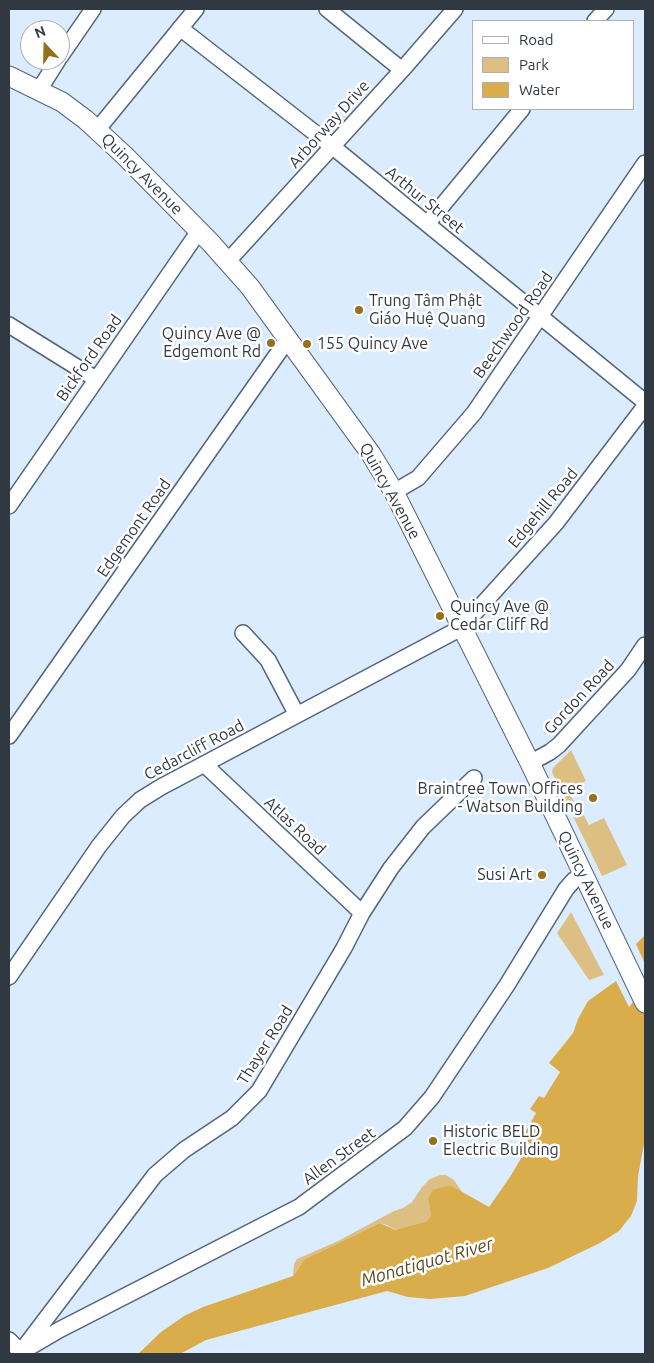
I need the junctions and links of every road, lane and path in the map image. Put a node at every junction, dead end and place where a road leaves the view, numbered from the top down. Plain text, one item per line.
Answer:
1 (93, 9) edge
2 (196, 9) edge
3 (327, 9) edge
4 (455, 9) edge
5 (606, 9) edge
6 (596, 20) edge
7 (180, 28) junction
8 (70, 42) edge
9 (52, 70) edge
10 (402, 70) junction
11 (9, 76) edge
12 (39, 90) junction
13 (521, 110) edge
14 (97, 130) junction
15 (332, 147) junction
16 (645, 163) edge
17 (426, 224) junction
18 (199, 231) junction
19 (228, 261) junction
20 (540, 317) junction
21 (9, 325) edge
22 (288, 339) junction
23 (96, 379) junction
24 (645, 404) edge
25 (394, 492) junction
26 (9, 506) edge
27 (461, 628) junction
28 (243, 633) dead end
29 (645, 645) edge
30 (297, 715) junction
31 (9, 736) edge
32 (530, 763) junction
33 (204, 764) junction
34 (474, 778) dead end
35 (583, 875) junction
36 (362, 913) junction
37 (9, 977) edge
38 (642, 995) edge
39 (9, 1340) edge
40 (21, 1354) edge

1 - 8 street
2 - 7 street
3 - 10 street
4 - 10 street, Arborway Drive
5 - 6 street
7 - 14 street
7 - 15 street, Arthur Street
9 - 12 street
10 - 15 street, Arborway Drive
11 - 12 main road, Quincy Avenue
12 - 14 main road, Quincy Avenue
13 - 17 street
14 - 18 main road, Quincy Avenue
15 - 17 street, Arthur Street
15 - 19 street, Arborway Drive
16 - 20 street, Beechwood Road
17 - 20 street, Arthur Street
18 - 19 main road, Quincy Avenue
18 - 23 street, Bickford Road
19 - 22 main road, Quincy Avenue
20 - 24 street, Arthur Street
20 - 25 street, Beechwood Road
21 - 23 street
22 - 25 main road, Quincy Avenue
22 - 31 street, Edgemont Road
23 - 26 street, Bickford Road
24 - 27 street, Edgehill Road
25 - 27 main road, Quincy Avenue
27 - 30 street, Cedarcliff Road
27 - 32 main road, Quincy Avenue
28 - 30 street
29 - 32 street, Gordon Road
30 - 33 street, Cedarcliff Road
32 - 35 main road, Quincy Avenue
33 - 36 street, Atlas Road
33 - 37 street, Cedarcliff Road
34 - 36 street, Thayer Road
35 - 38 main road, Quincy Avenue
35 - 40 street, Allen Street
36 - 40 street, Thayer Road
39 - 40 street

